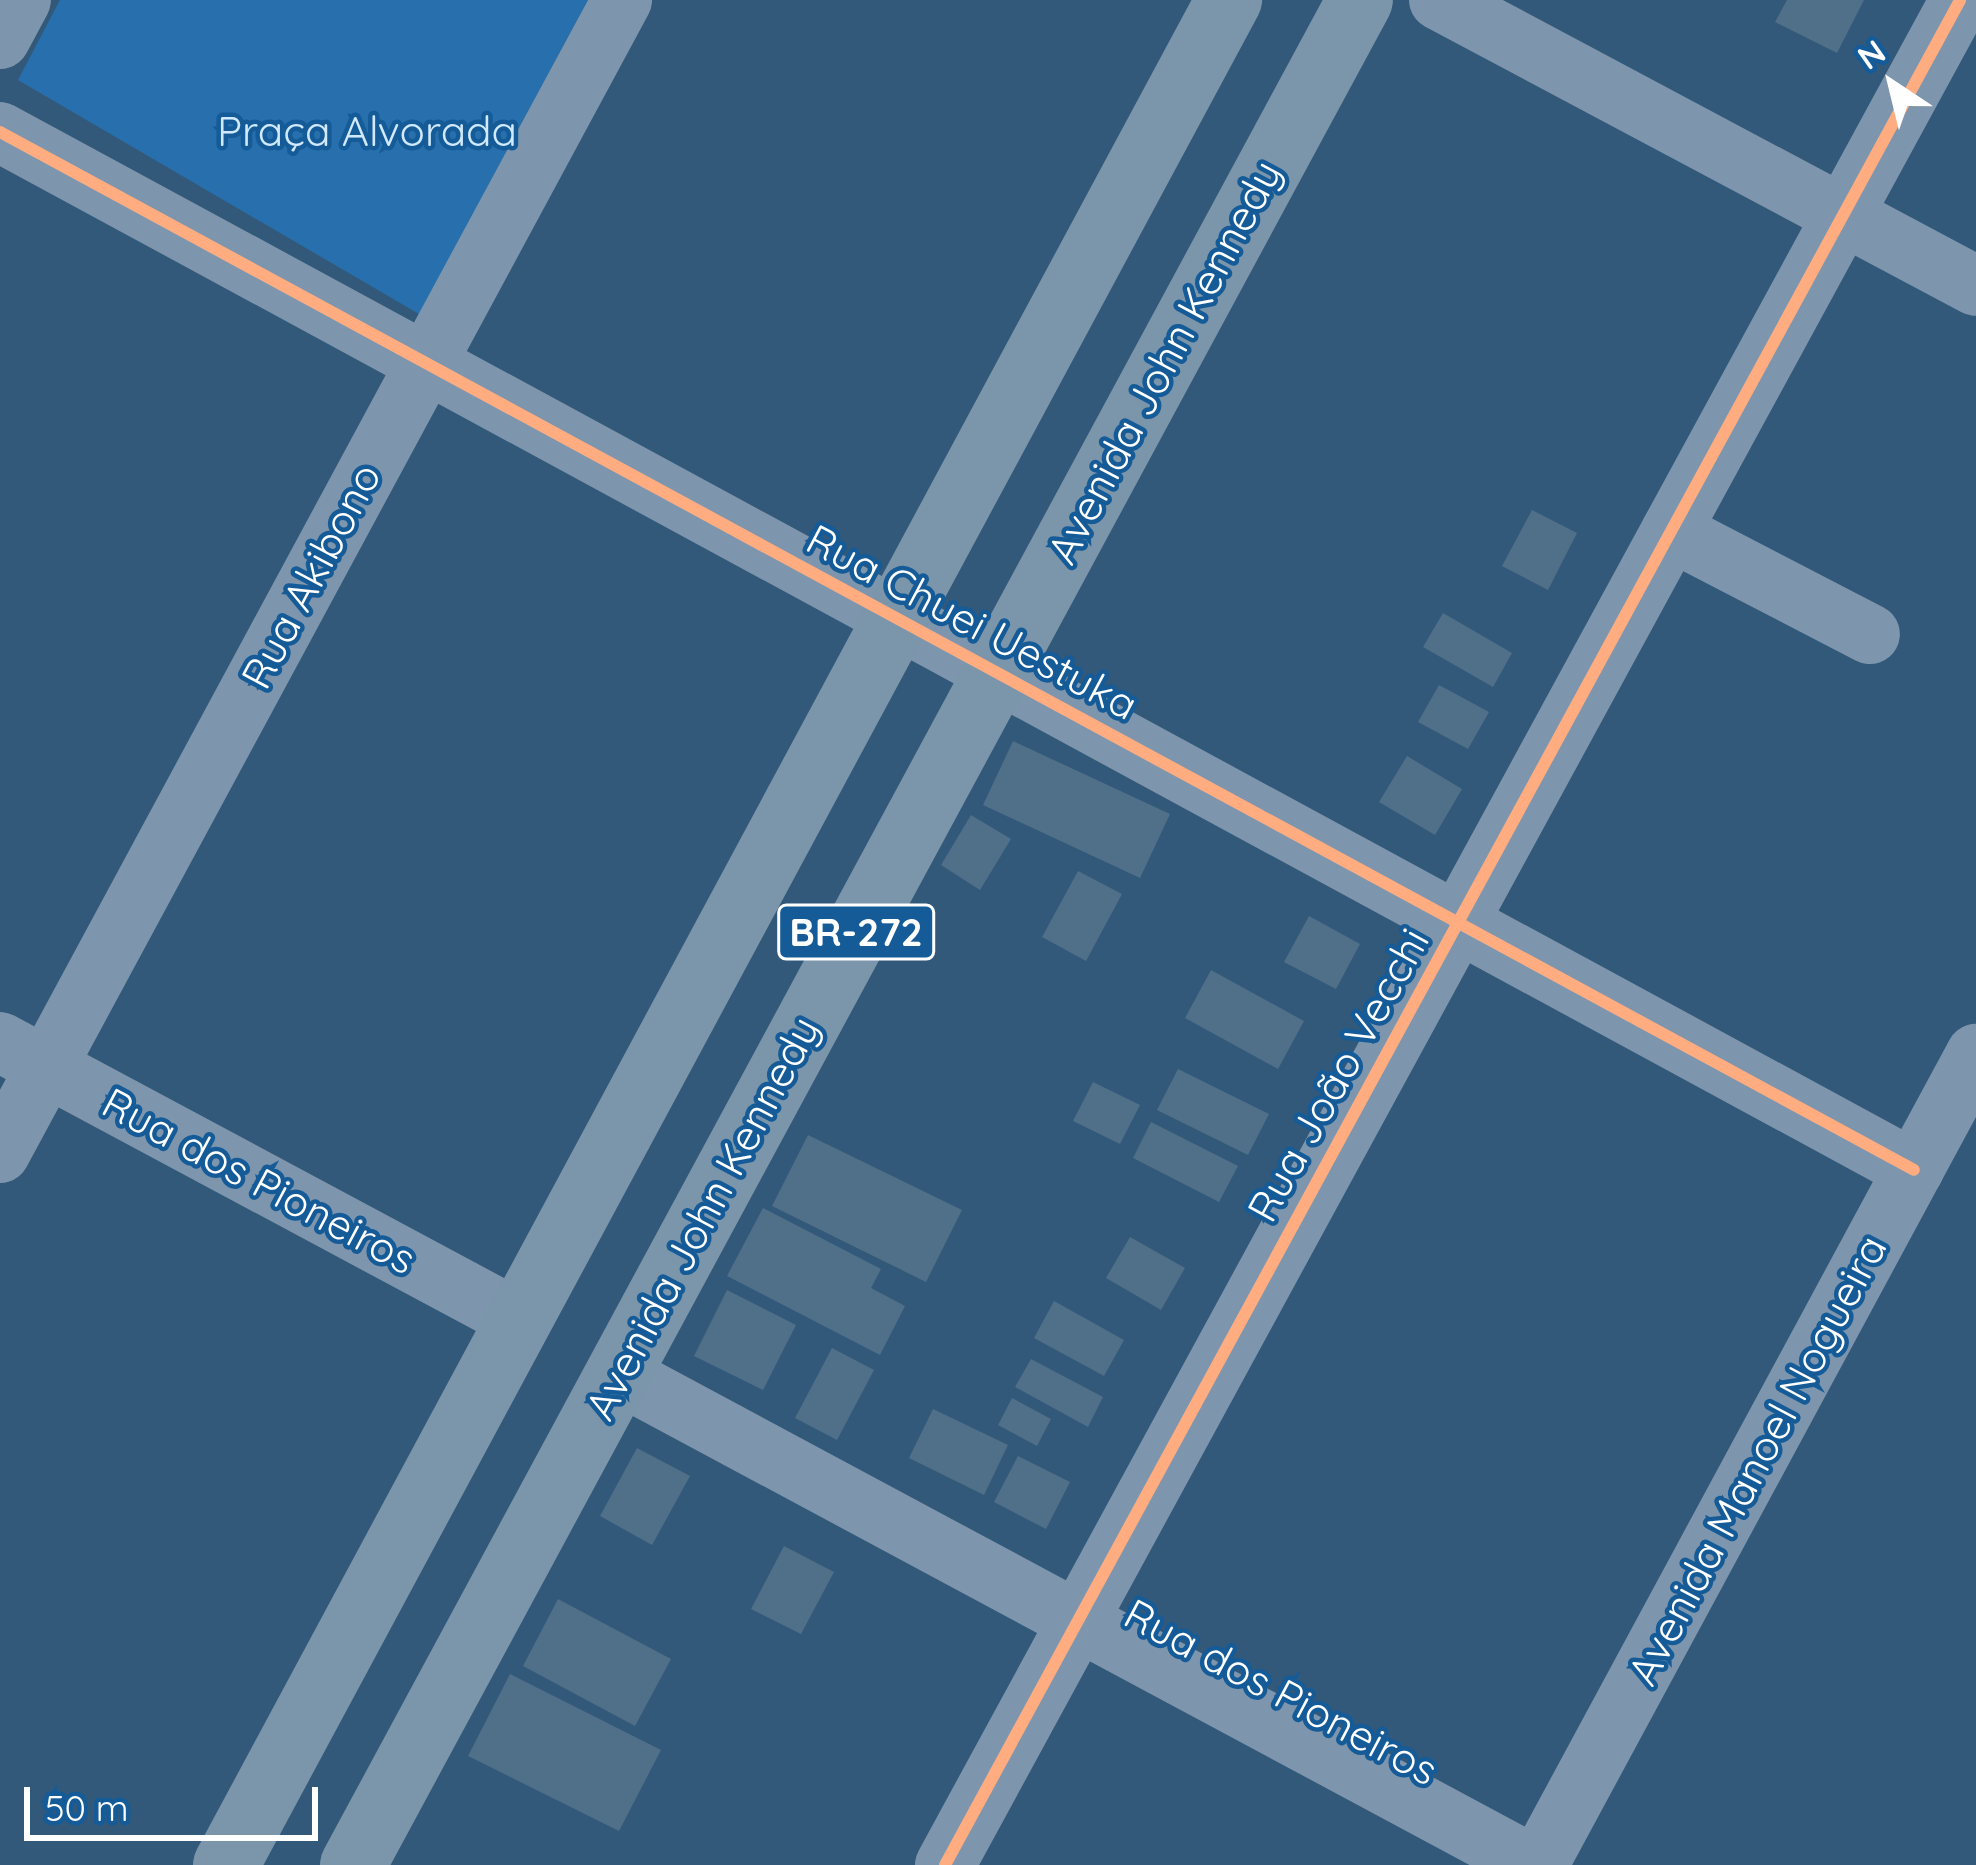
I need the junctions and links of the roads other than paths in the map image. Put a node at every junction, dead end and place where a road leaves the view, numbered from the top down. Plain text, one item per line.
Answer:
1 (21, 0) edge
2 (622, 0) edge
3 (1228, 0) edge
4 (1360, 0) edge
5 (1439, 0) edge
6 (1960, 0) edge
7 (0, 39) edge
8 (0, 132) edge
9 (1843, 215) junction
10 (1976, 286) edge
11 (426, 363) junction
12 (1671, 531) junction
13 (896, 618) junction
14 (1870, 634) dead end
15 (997, 673) junction
16 (1458, 923) junction
17 (23, 1054) edge
18 (1976, 1054) edge
19 (0, 1153) edge
20 (1914, 1170) junction
21 (519, 1321) junction
22 (618, 1374) junction
23 (1078, 1621) junction
24 (226, 1865) edge
25 (353, 1865) edge
26 (945, 1865) edge
27 (1536, 1865) edge

1 - 7 street
2 - 11 street, Rua Akibono
3 - 13 main road, BR-272
4 - 15 main road, Avenida John Kennedy / BR-272
5 - 9 street
6 - 9 street, Rua João Vecchi
8 - 11 street, Rua Chuei Uestuka
9 - 10 street
9 - 12 street, Rua João Vecchi
11 - 13 street, Rua Chuei Uestuka
11 - 17 street, Rua Akibono
12 - 14 street
12 - 16 street, Rua João Vecchi
13 - 15 street, Rua Chuei Uestuka
13 - 21 main road, BR-272
15 - 16 street, Rua Chuei Uestuka
15 - 22 main road, Avenida John Kennedy / BR-272
16 - 20 street, Rua Chuei Uestuka
16 - 23 street, Rua João Vecchi
17 - 19 street, Rua Akibono
17 - 21 street, Rua dos Pioneiros
18 - 20 street, Avenida Manoel Nogueira
20 - 27 street, Avenida Manoel Nogueira
21 - 24 main road, BR-272
22 - 23 street, Rua dos Pioneiros
22 - 25 main road, Avenida John Kennedy / BR-272
23 - 26 street, Rua João Vecchi
23 - 27 street, Rua dos Pioneiros

